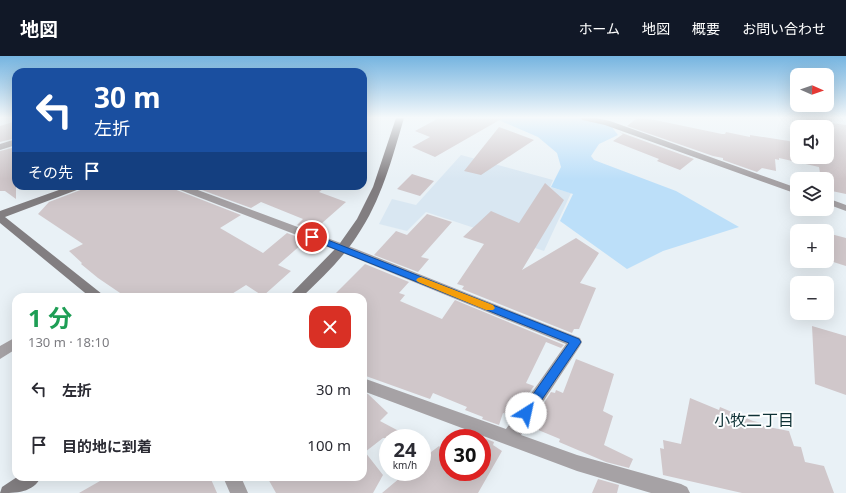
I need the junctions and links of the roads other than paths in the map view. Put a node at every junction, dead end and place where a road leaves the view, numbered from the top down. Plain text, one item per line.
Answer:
1 (394, 138) edge
2 (650, 138) edge
3 (12, 143) edge
4 (0, 147) edge
5 (790, 188) edge
6 (68, 190) edge
7 (189, 190) edge
8 (834, 204) edge
9 (846, 208) edge
10 (0, 216) edge
11 (342, 248) junction
12 (90, 293) edge
13 (298, 293) edge
14 (12, 345) edge
15 (0, 353) edge
16 (367, 385) edge
17 (510, 437) junction
18 (26, 481) edge
19 (234, 481) edge
20 (8, 493) edge
21 (240, 493) edge
22 (681, 493) edge

1 - 11 street
2 - 5 street
3 - 4 street
6 - 10 street
7 - 11 street
8 - 9 street
10 - 12 street
11 - 13 street
11 - 17 street
14 - 15 street
16 - 17 street
17 - 22 street
18 - 20 street
19 - 21 street

